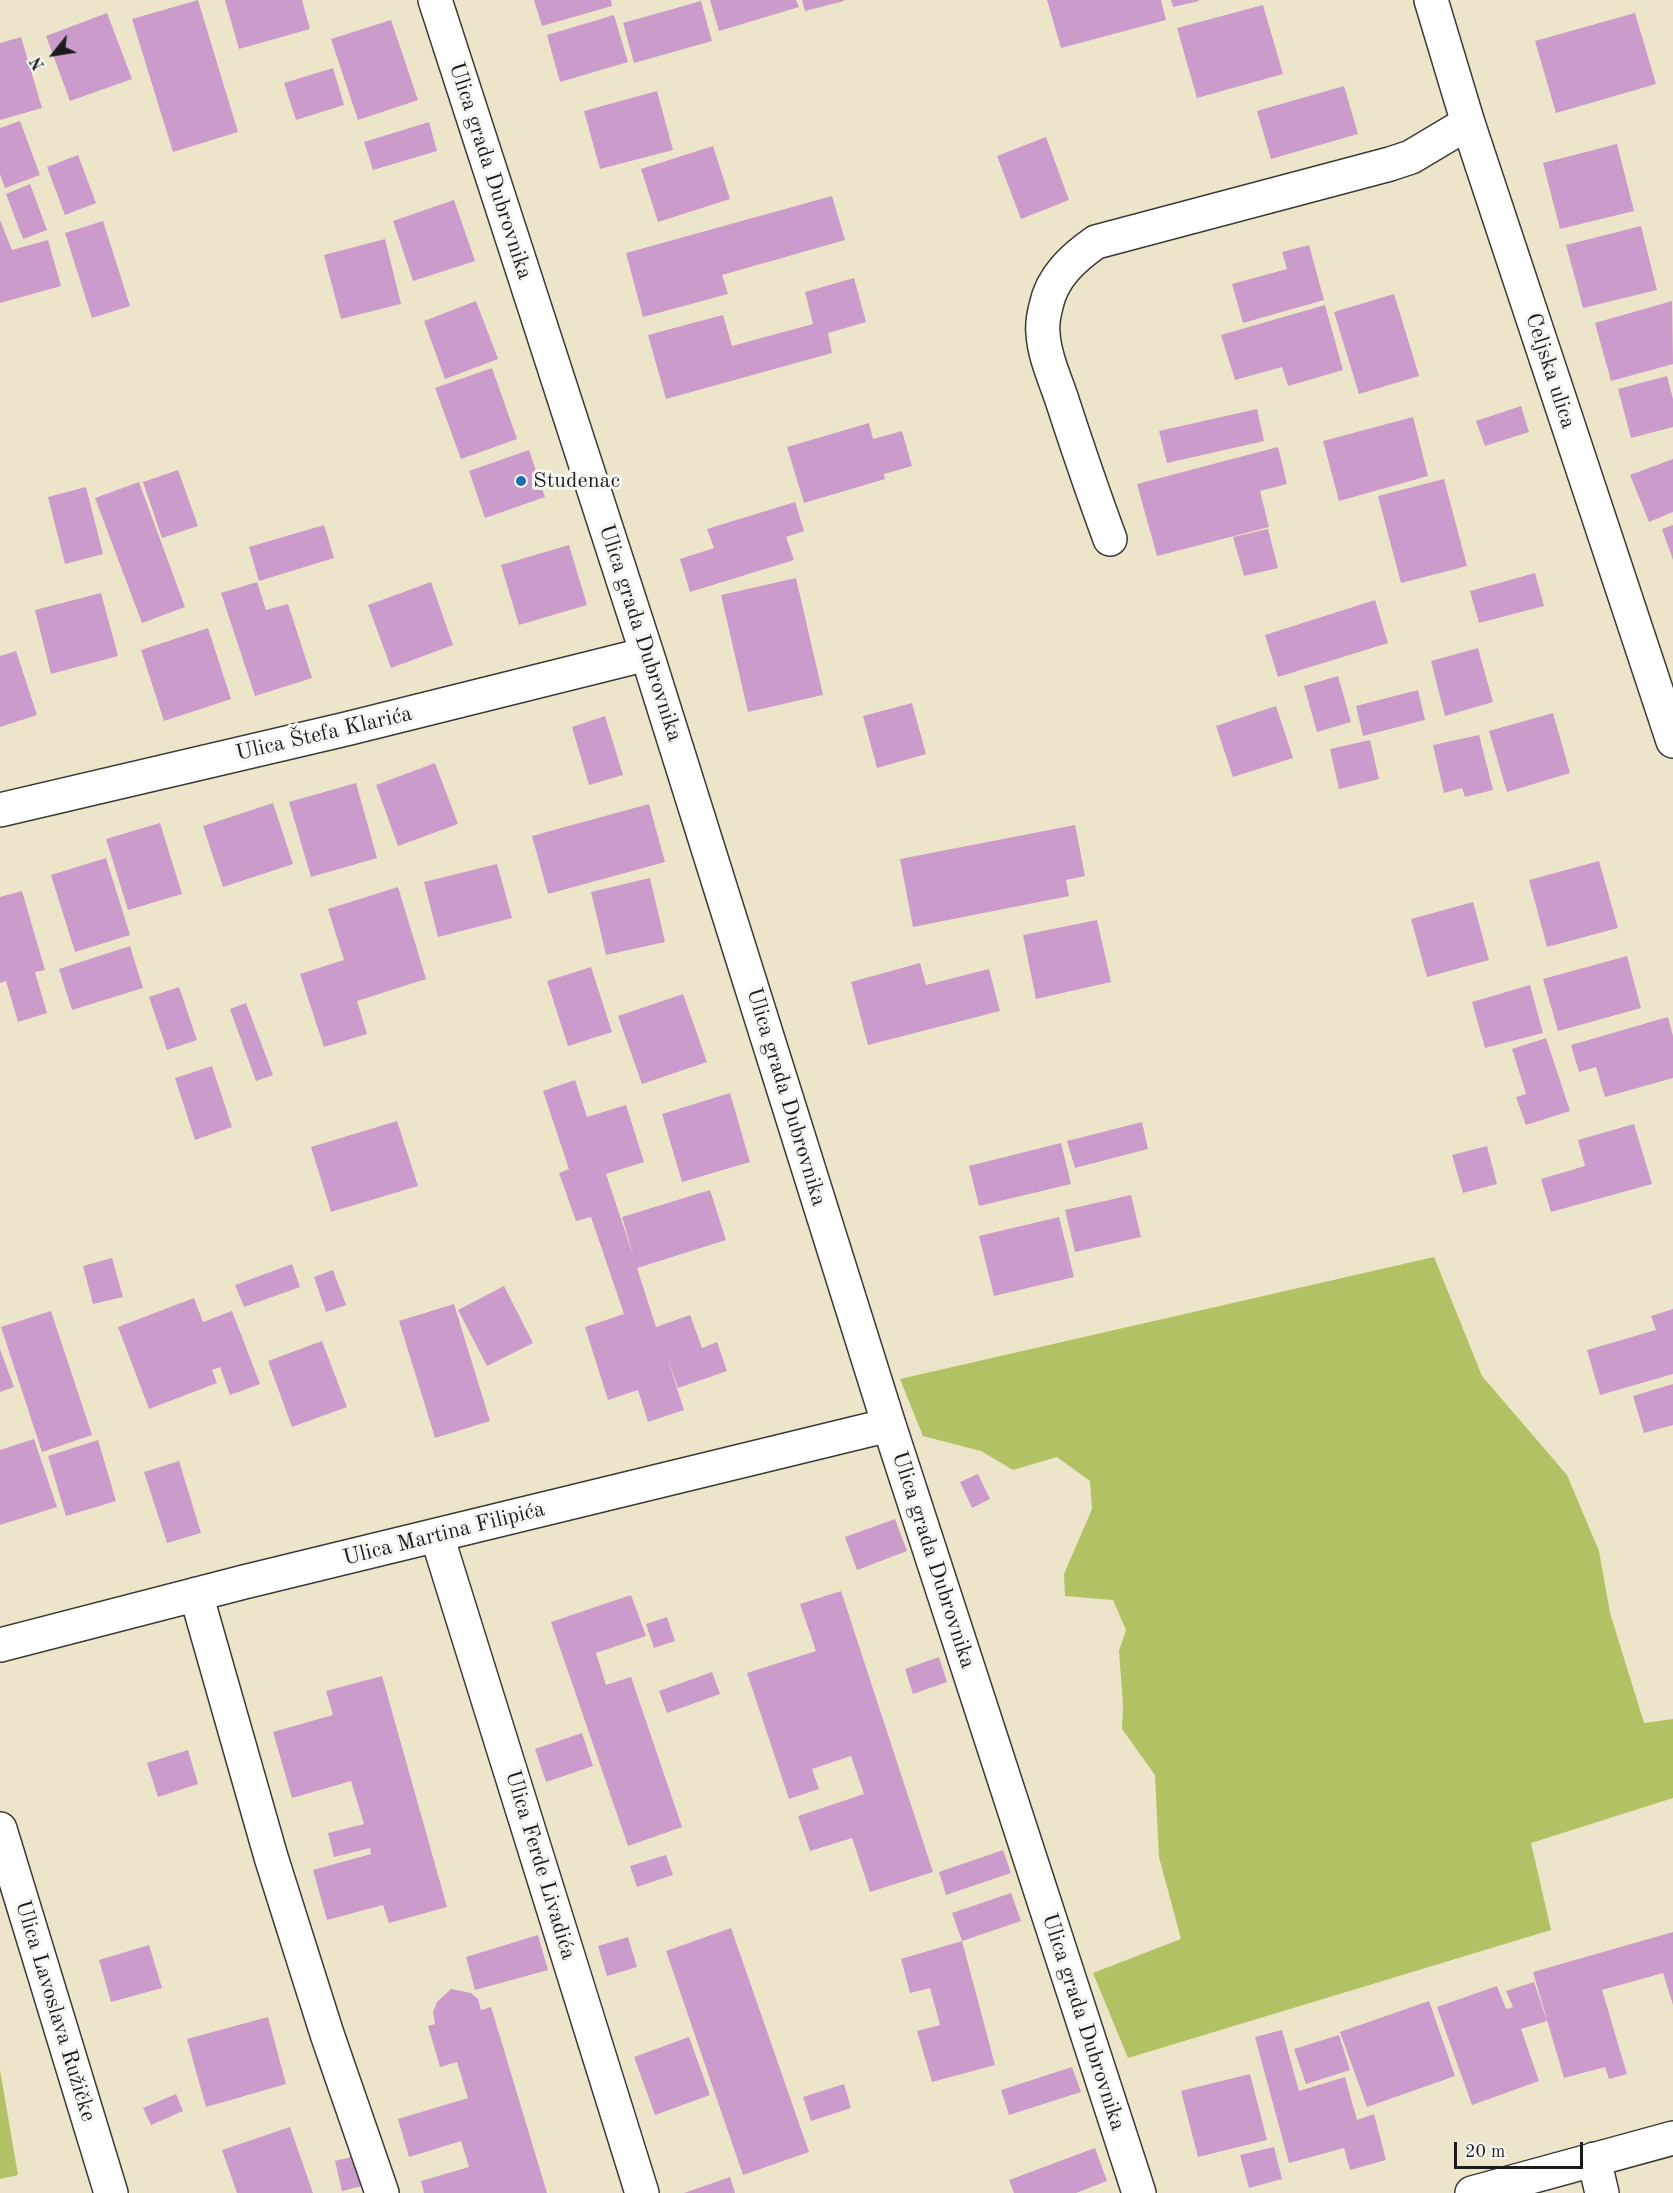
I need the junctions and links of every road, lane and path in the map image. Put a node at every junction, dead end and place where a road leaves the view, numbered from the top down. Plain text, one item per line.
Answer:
1 (435, 0) edge
2 (1431, 0) edge
3 (1468, 123) junction
4 (1110, 539) dead end
5 (647, 654) junction
6 (1673, 741) edge
7 (0, 810) edge
8 (889, 1425) junction
9 (437, 1536) junction
10 (196, 1594) junction
11 (0, 1645) edge
12 (0, 1829) edge
13 (1673, 2138) edge
14 (1594, 2159) junction
15 (111, 2193) edge
16 (382, 2193) edge
17 (642, 2193) edge
18 (1139, 2193) edge
19 (1472, 2193) edge
20 (1602, 2193) edge

1 - 5 street, Ulica grada Dubrovnika
2 - 3 street, Celjska ulica
3 - 4 street
3 - 6 street, Celjska ulica
5 - 7 street, Ulica Štefa Klarića
5 - 8 street, Ulica grada Dubrovnika
8 - 9 street, Ulica Martina Filipića
8 - 18 street, Ulica grada Dubrovnika
9 - 10 street, Ulica Martina Filipića
9 - 17 street, Ulica Ferde Livadića
10 - 11 street, Ulica Martina Filipića
10 - 16 street
12 - 15 street, Ulica Lavoslava Ružičke
13 - 14 street
14 - 19 street
14 - 20 street

